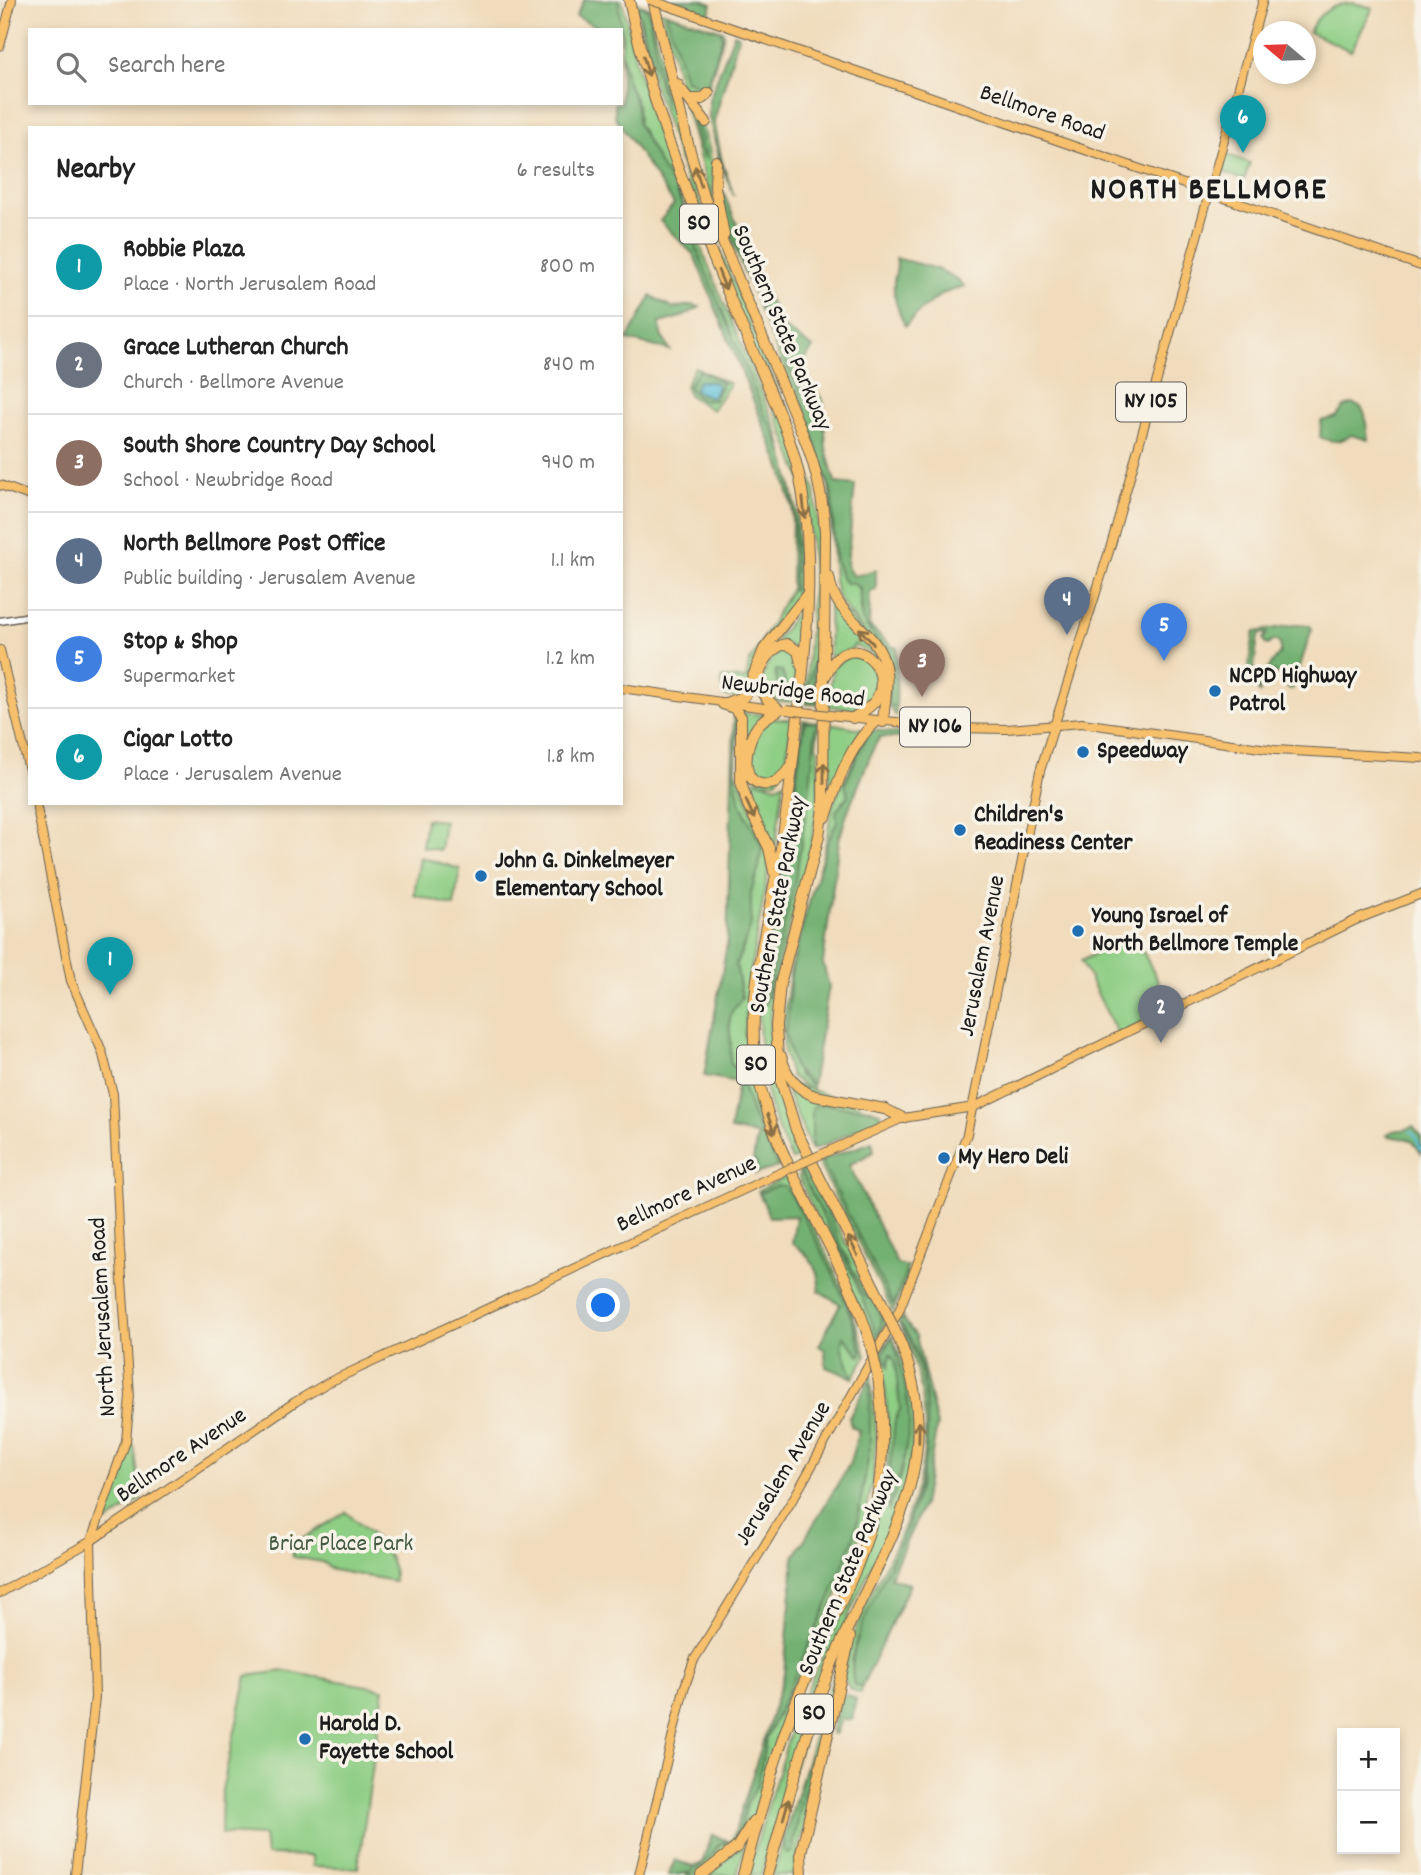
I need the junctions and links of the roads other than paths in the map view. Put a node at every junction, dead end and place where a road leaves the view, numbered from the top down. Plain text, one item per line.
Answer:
1 (12, 0) edge
2 (629, 0) edge
3 (652, 0) edge
4 (1263, 0) edge
5 (0, 47) edge
6 (669, 66) junction
7 (709, 93) dead end
8 (689, 99) junction
9 (706, 122) dead end
10 (716, 161) dead end
11 (1209, 191) junction
12 (730, 263) junction
13 (1421, 267) edge
14 (0, 485) edge
15 (28, 495) edge
16 (825, 557) junction
17 (808, 593) junction
18 (28, 616) edge
19 (0, 621) edge
20 (0, 650) edge
21 (803, 673) junction
22 (824, 682) junction
23 (623, 688) edge
24 (723, 704) junction
25 (782, 710) junction
26 (853, 718) junction
27 (880, 721) junction
28 (1054, 725) junction
29 (1421, 758) edge
30 (28, 766) edge
31 (792, 767) junction
32 (36, 805) edge
33 (811, 864) junction
34 (775, 874) junction
35 (1421, 894) edge
36 (776, 1026) junction
37 (974, 1107) junction
38 (903, 1118) junction
39 (91, 1541) junction
40 (880, 1559) junction
41 (0, 1593) edge
42 (783, 1739) junction
43 (75, 1875) edge
44 (639, 1875) edge
45 (701, 1875) edge
46 (743, 1875) edge
47 (767, 1875) edge
48 (802, 1875) edge

1 - 5 main road
2 -> 17 highway, Southern State Parkway / SO
3 - 6 highway, Southern State Parkway / SO
3 - 11 main road, Bellmore Road, bridge
4 - 11 main road, Jerusalem Avenue / NY 105
6 - 8 highway
12 -> 6 highway, Southern State Parkway / SO
7 - 8 highway
8 - 9 highway
10 - 12 highway
11 - 13 main road, Bellmore Road
11 - 28 main road, Jerusalem Avenue / NY 105
12 - 16 highway, Southern State Parkway / SO
14 - 15 main road
16 - 22 highway, Southern State Parkway / SO
27 -> 16 highway
17 - 21 highway, Southern State Parkway / SO
17 - 24 highway
18 - 19 street
20 - 30 main road
21 - 25 highway
21 - 31 highway, Southern State Parkway / SO
22 - 26 highway
33 -> 22 highway, Southern State Parkway / SO
23 - 24 main road, Newbridge Road / NY 106
24 - 25 main road, Newbridge Road / NY 106
24 -> 34 highway
25 - 26 main road, Newbridge Road / NY 106, bridge
25 - 31 highway
26 - 27 main road, Newbridge Road / NY 106
27 - 28 main road, Newbridge Road / NY 106
27 - 33 highway
28 - 29 main road, Newbridge Road
28 - 37 main road, Jerusalem Avenue
31 - 34 highway, Southern State Parkway / SO
32 - 39 main road, North Jerusalem Road
33 - 36 highway, Southern State Parkway / SO
34 -> 42 highway, Southern State Parkway / SO, bridge
35 - 37 main road, Bellmore Avenue
36 - 38 highway
40 -> 36 highway, Southern State Parkway / SO, bridge
37 - 38 main road, Bellmore Avenue
37 - 44 main road, Jerusalem Avenue
38 - 39 main road, Bellmore Avenue, bridge
39 - 41 main road, Bellmore Avenue
39 - 43 main road, North Jerusalem Road
47 -> 40 highway, Southern State Parkway / SO
40 - 48 highway
42 - 45 highway
42 - 46 highway, Southern State Parkway / SO

